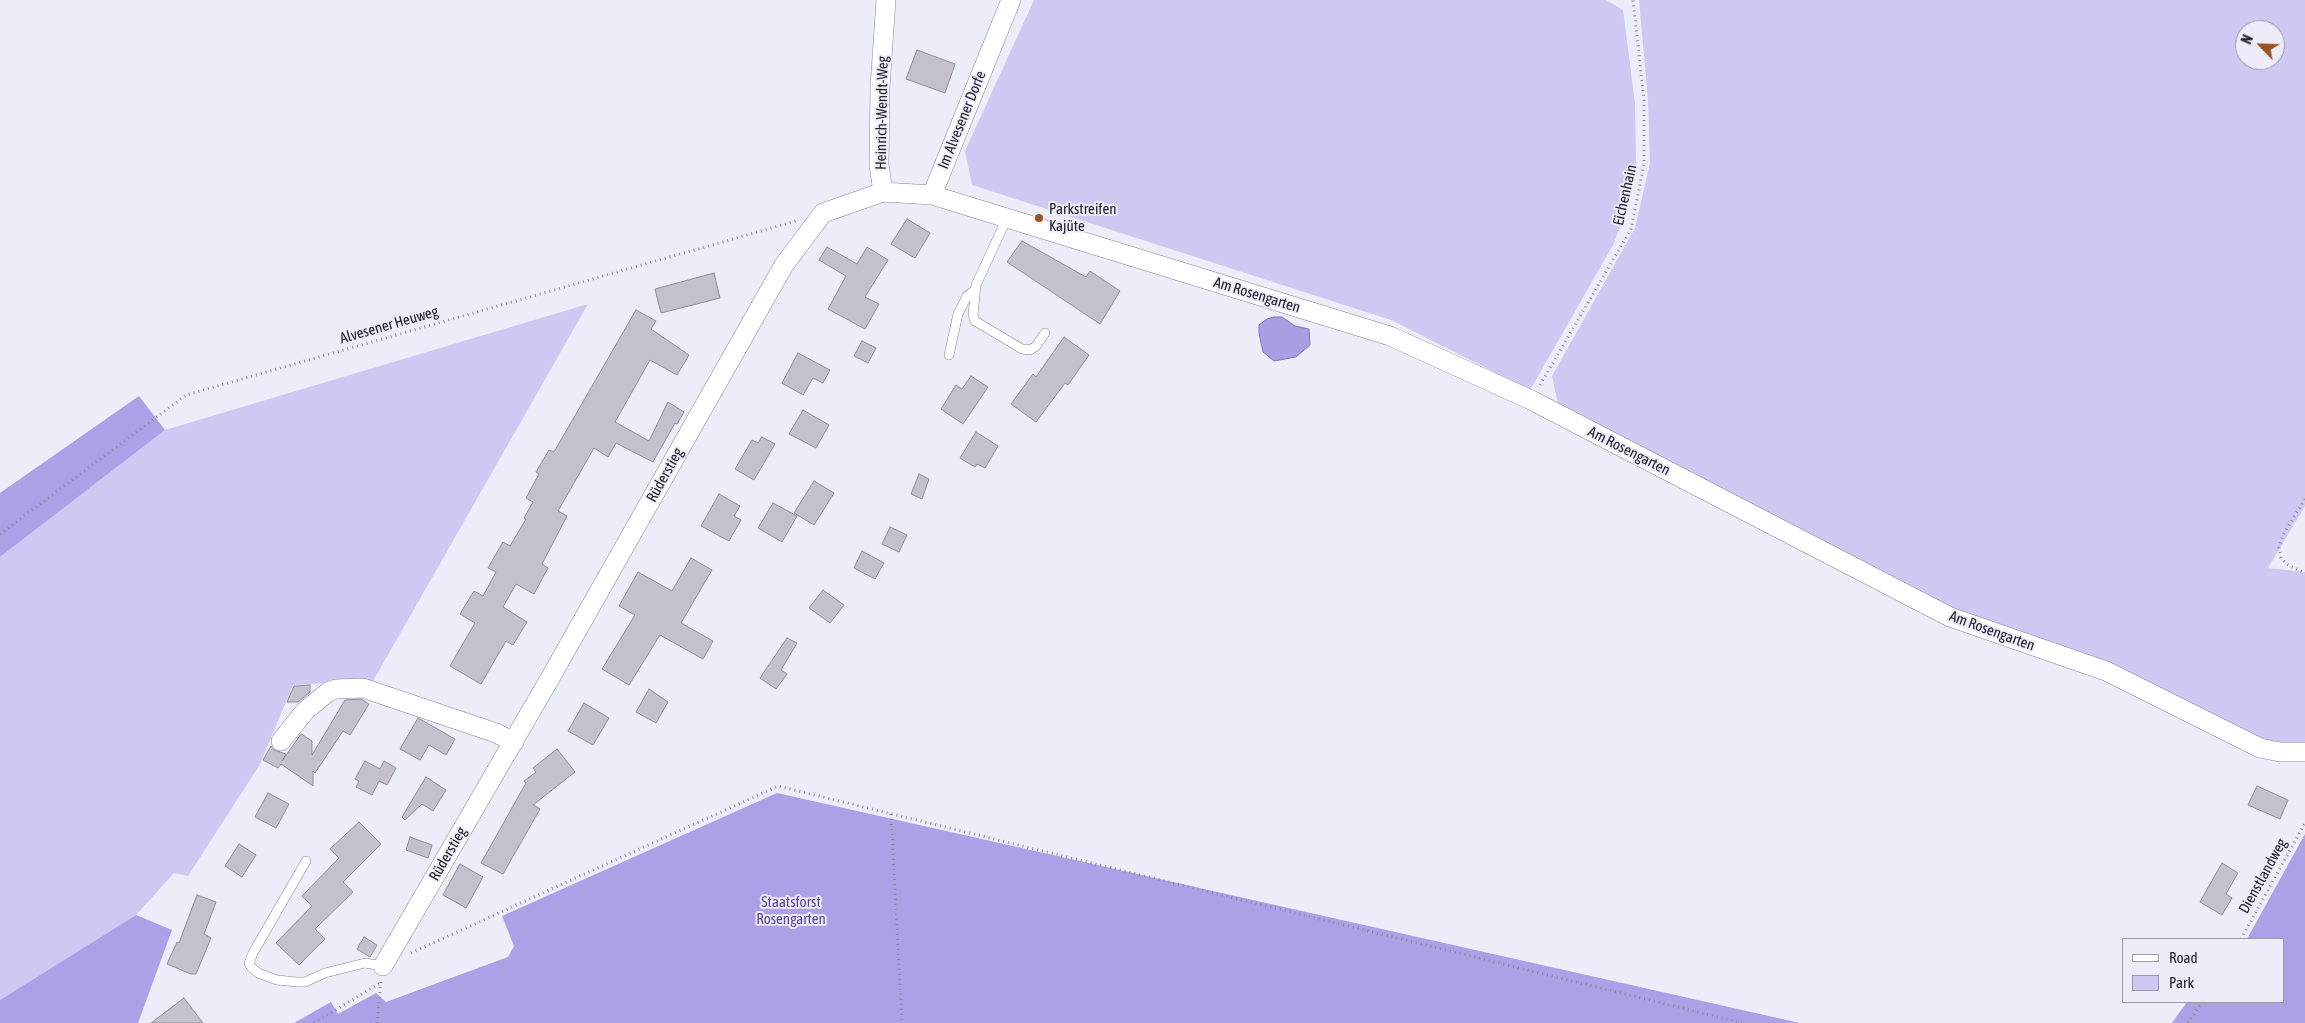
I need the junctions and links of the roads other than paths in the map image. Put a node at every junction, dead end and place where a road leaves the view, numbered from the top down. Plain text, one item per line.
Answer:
1 (886, 0) edge
2 (1011, 0) edge
3 (883, 192) junction
4 (932, 195) junction
5 (823, 213) joint
6 (1007, 218) junction
7 (975, 290) junction
8 (1045, 332) dead end
9 (949, 355) dead end
10 (281, 741) dead end
11 (514, 742) junction
12 (2305, 752) edge
13 (306, 861) dead end
14 (382, 975) joint

1 - 3 street, Heinrich-Wendt-Weg
2 - 4 street, Im Alvesener Dorfe
3 - 4 street
3 - 5 street, Heinrich-Wendt-Weg
4 - 6 street, Am Rosengarten
5 - 11 street, Rüderstieg
6 - 7 lane
6 - 12 street, Am Rosengarten
7 - 8 lane
7 - 9 lane
10 - 11 street
11 - 14 street, Rüderstieg
13 - 14 lane

